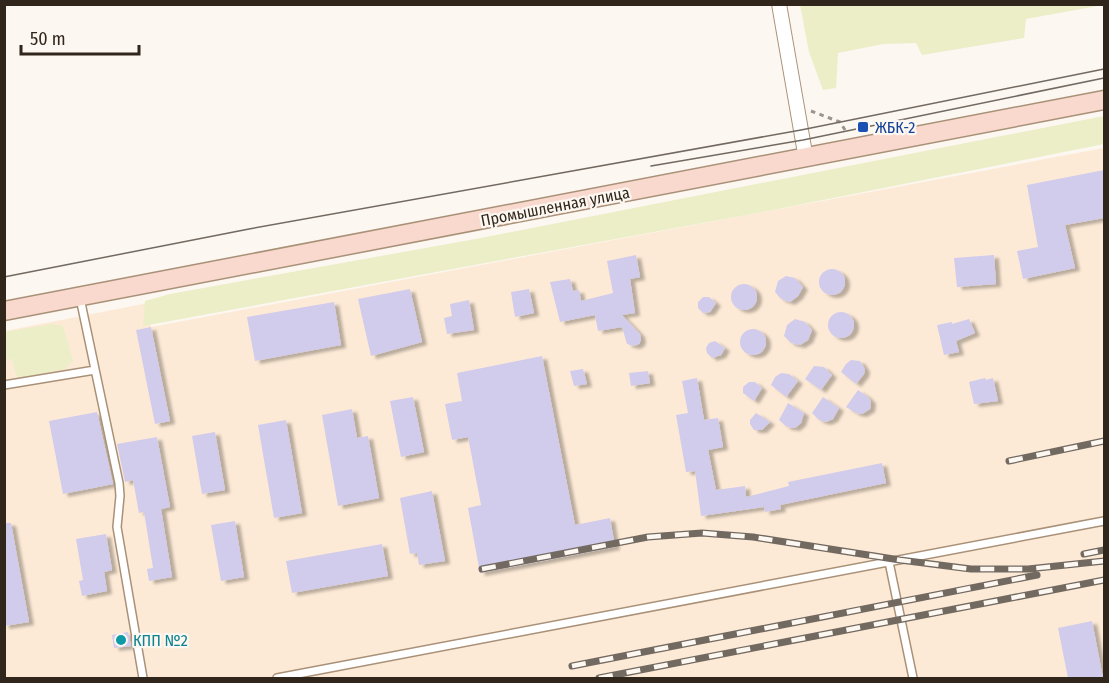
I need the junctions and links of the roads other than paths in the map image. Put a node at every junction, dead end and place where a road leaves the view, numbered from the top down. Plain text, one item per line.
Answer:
1 (779, 4) edge
2 (1104, 100) edge
3 (806, 159) junction
4 (80, 297) junction
5 (4, 311) edge
6 (95, 370) junction
7 (4, 385) edge
8 (1104, 521) edge
9 (889, 562) junction
10 (143, 678) edge
11 (277, 678) edge
12 (913, 678) edge

1 - 3 street
2 - 3 street, Промышленная улица
3 - 4 street, Промышленная улица
4 - 5 street, Промышленная улица
4 - 6 lane
6 - 7 lane
6 - 10 lane
8 - 9 lane
9 - 11 lane
9 - 12 lane

